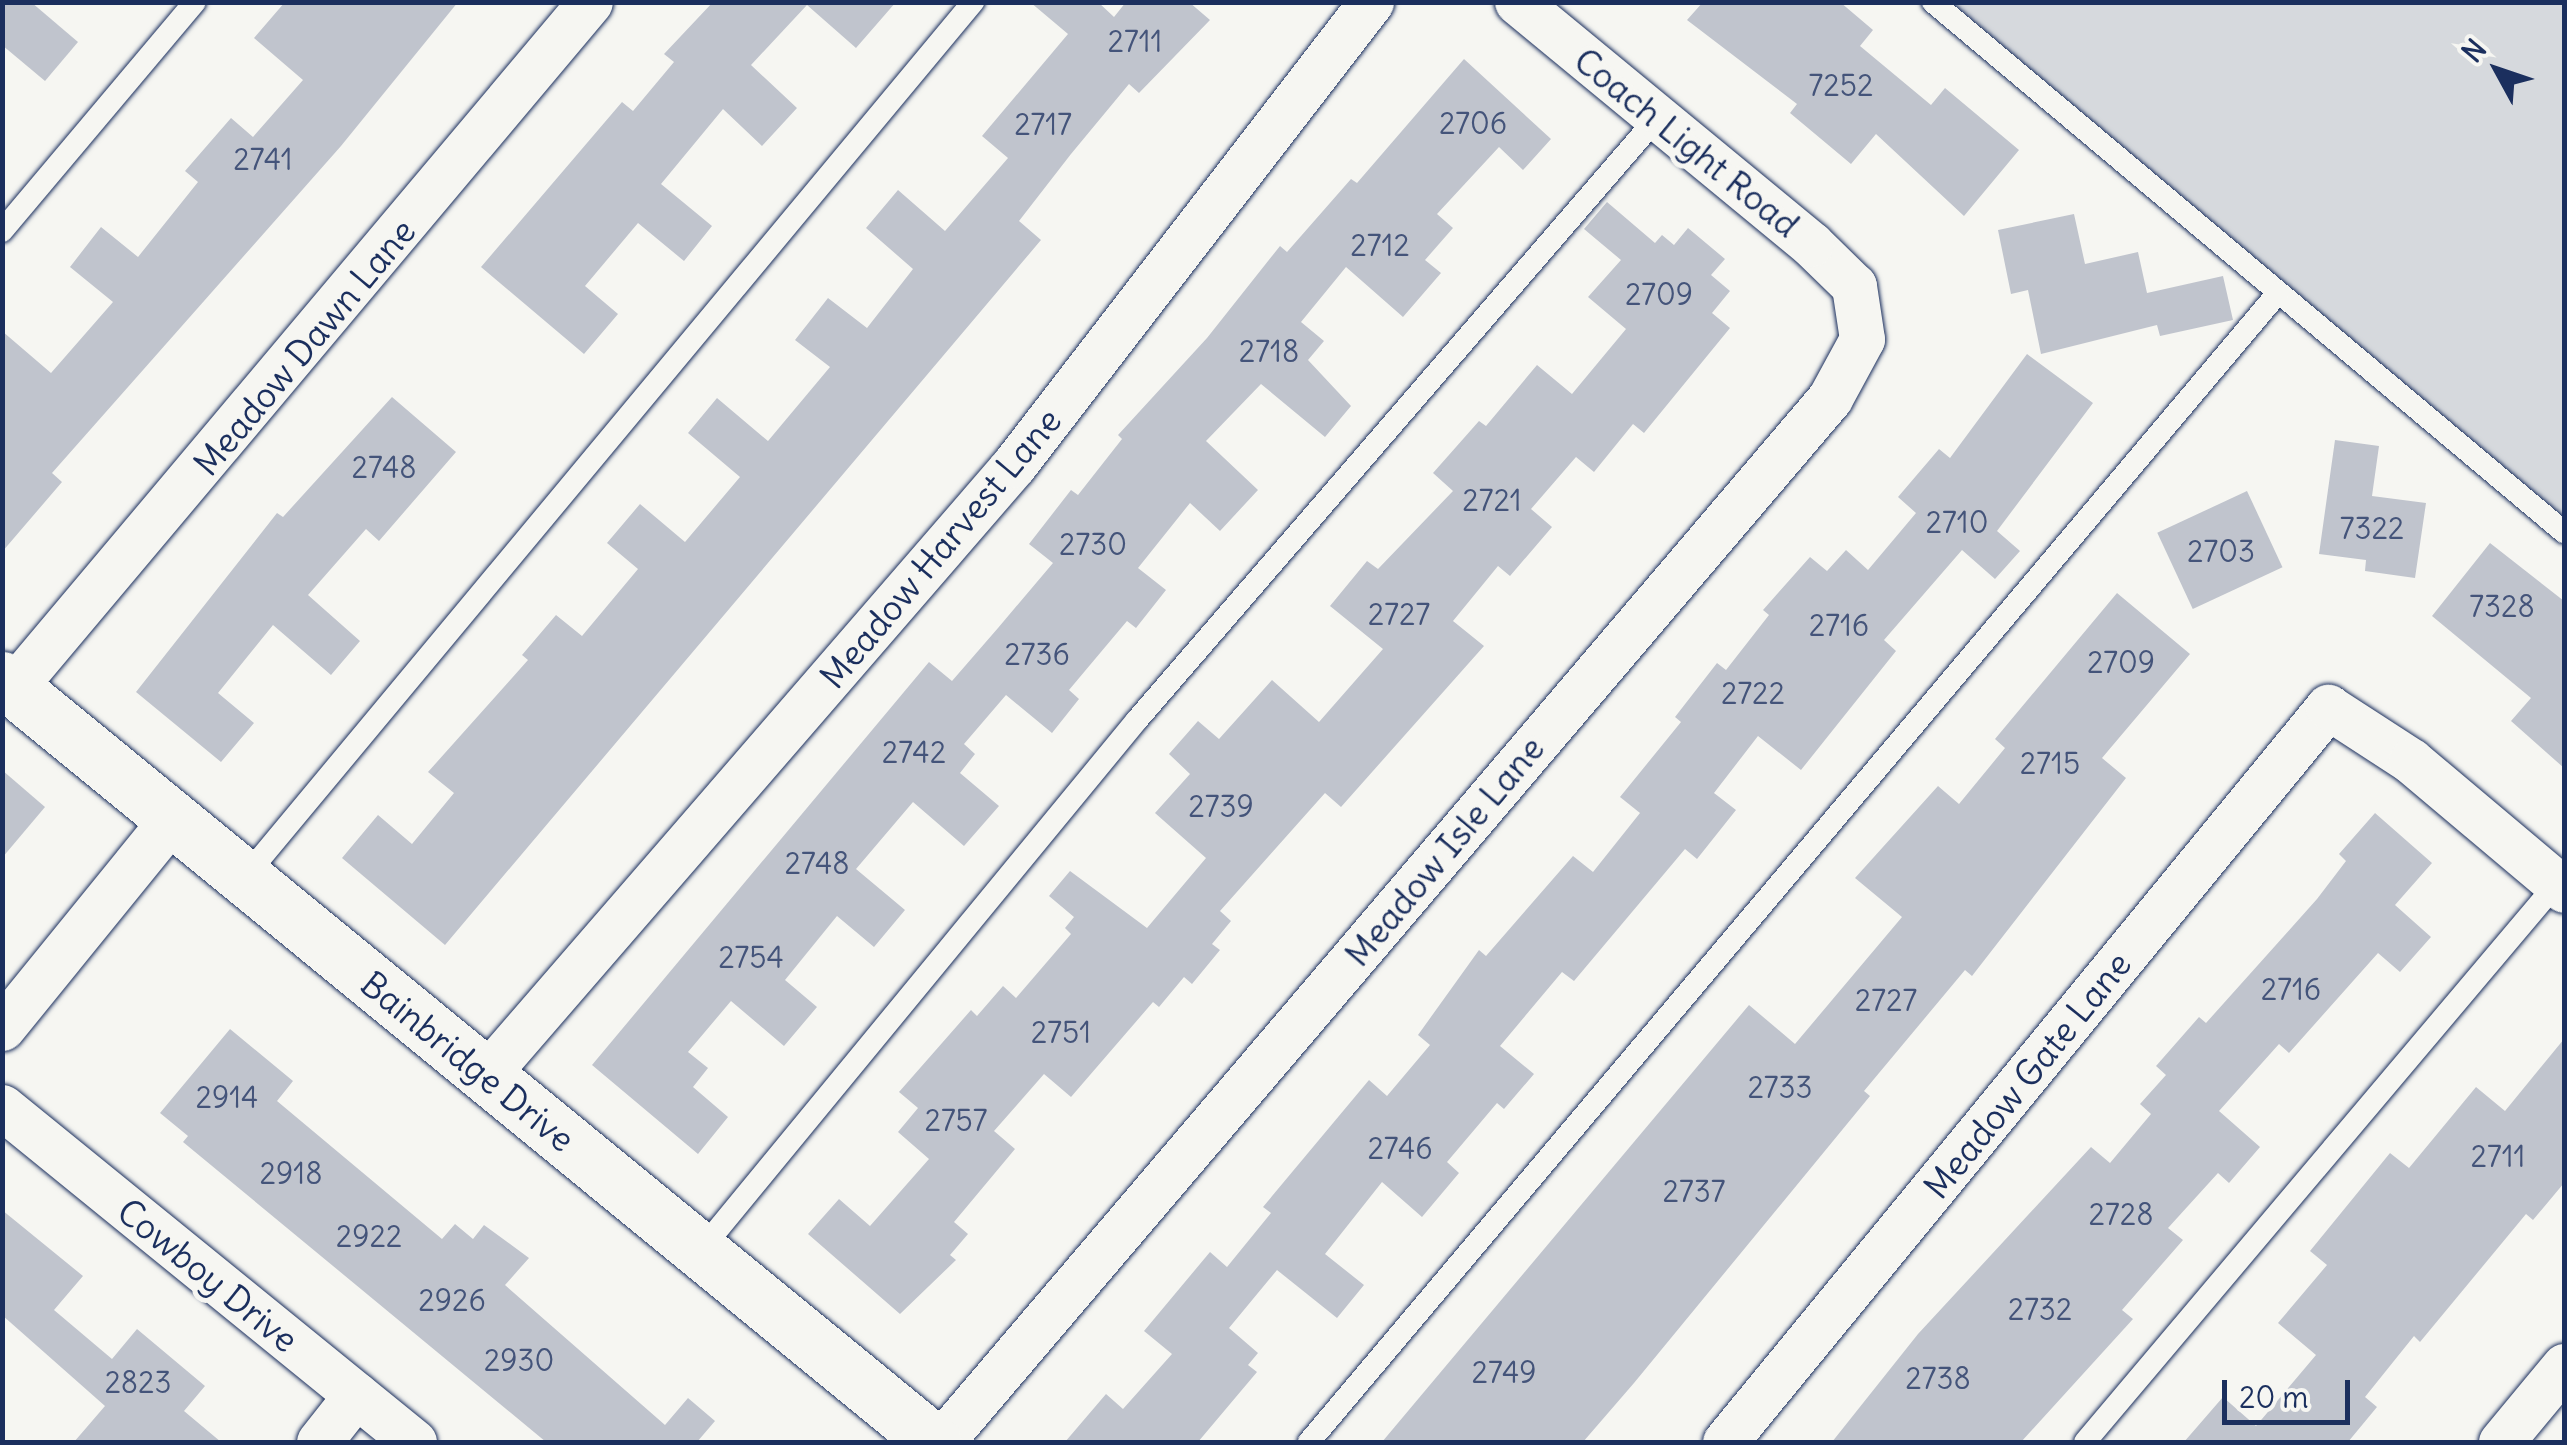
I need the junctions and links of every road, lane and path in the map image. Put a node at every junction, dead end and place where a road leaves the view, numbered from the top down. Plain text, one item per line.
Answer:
1 (196, 2) edge
2 (590, 2) edge
3 (974, 2) edge
4 (1370, 2) edge
5 (1517, 2) edge
6 (1934, 2) edge
7 (1657, 118) junction
8 (2, 231) edge
9 (1811, 244) joint
10 (2278, 293) junction
11 (2564, 532) edge
12 (8, 684) edge
13 (172, 819) junction
14 (244, 878) junction
15 (2561, 887) edge
16 (2, 1028) edge
17 (486, 1075) junction
18 (2, 1107) edge
19 (700, 1251) junction
20 (2564, 1366) edge
21 (356, 1395) junction
22 (318, 1442) edge
23 (414, 1442) edge
24 (937, 1442) edge
25 (1309, 1442) edge
26 (1726, 1442) edge
27 (2085, 1442) edge
28 (2501, 1442) edge

1 - 8 lane
2 - 12 street, Meadow Dawn Lane
3 - 14 lane
4 - 17 street, Meadow Harvest Lane
5 - 7 street, Coach Light Road
6 - 10 lane
7 - 9 street, Coach Light Road
7 - 19 lane
9 - 24 street, Meadow Isle Lane
10 - 11 lane
10 - 25 lane
12 - 13 street, Bainbridge Drive
13 - 14 street, Bainbridge Drive
13 - 16 street
14 - 17 street, Bainbridge Drive
15 - 26 street, Meadow Gate Lane
15 - 27 lane
17 - 19 street, Bainbridge Drive
18 - 21 street, Cowboy Drive
19 - 24 street, Bainbridge Drive
20 - 28 street
21 - 22 street
21 - 23 street, Cowboy Drive

